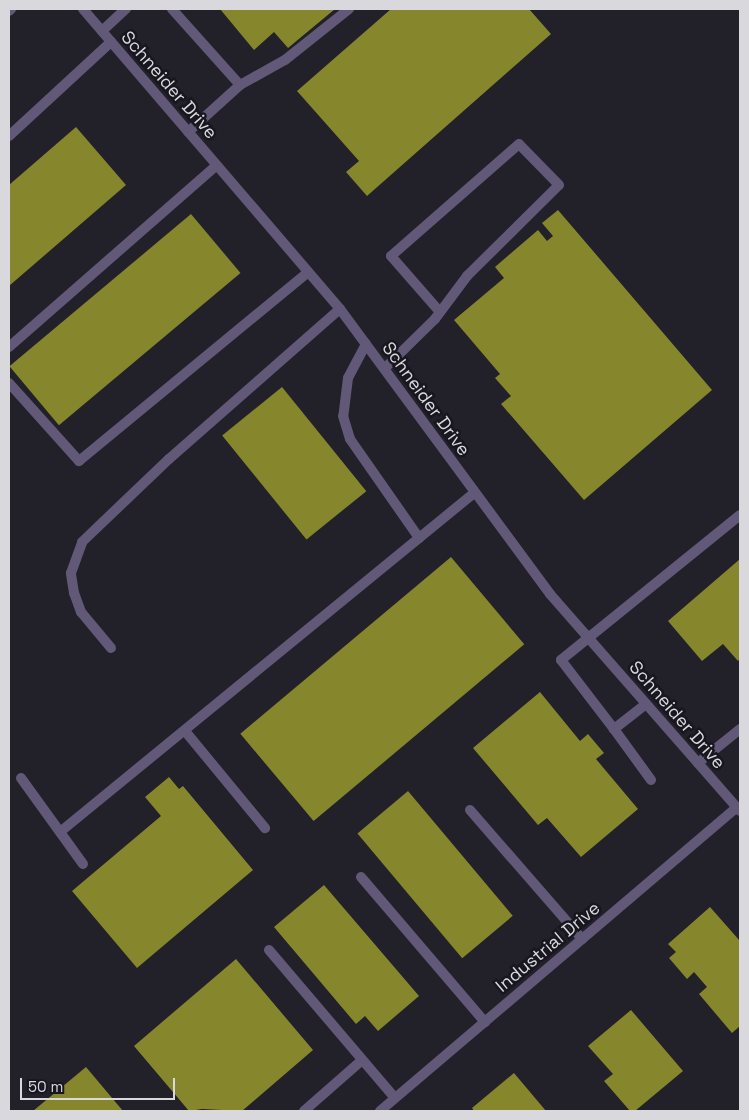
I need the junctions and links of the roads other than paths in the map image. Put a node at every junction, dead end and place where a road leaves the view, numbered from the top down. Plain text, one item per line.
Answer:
1 (83, 9) edge
2 (126, 9) edge
3 (172, 9) edge
4 (348, 9) edge
5 (102, 31) junction
6 (111, 42) junction
7 (240, 85) junction
8 (188, 132) junction
9 (9, 136) edge
10 (216, 165) junction
11 (308, 272) junction
12 (340, 309) junction
13 (440, 312) junction
14 (366, 344) junction
15 (9, 347) edge
16 (385, 368) junction
17 (9, 383) edge
18 (474, 493) junction
19 (740, 515) edge
20 (419, 538) junction
21 (588, 639) junction
22 (111, 648) dead end
23 (646, 704) junction
24 (614, 729) junction
25 (740, 729) edge
26 (184, 731) junction
27 (698, 763) junction
28 (21, 778) dead end
29 (651, 780) dead end
30 (738, 809) edge
31 (470, 810) dead end
32 (265, 828) dead end
33 (60, 832) junction
34 (83, 864) dead end
35 (361, 877) dead end
36 (582, 939) junction
37 (269, 950) dead end
38 (485, 1022) junction
39 (362, 1060) junction
40 (395, 1098) junction
41 (304, 1111) edge
42 (380, 1111) edge

1 - 5 lane, Schneider Drive
2 - 5 lane
3 - 7 lane
4 - 7 lane
5 - 6 lane, Schneider Drive
6 - 8 lane, Schneider Drive
6 - 9 lane
7 - 8 lane
8 - 10 lane, Schneider Drive
10 - 11 lane, Schneider Drive
10 - 15 lane
11 - 12 lane, Schneider Drive
11 - 17 lane
12 - 14 lane, Schneider Drive
12 - 22 lane
13 - 13 lane
13 - 16 lane
14 - 16 lane, Schneider Drive
14 - 20 lane
16 - 18 lane, Schneider Drive
18 - 20 lane
18 - 21 lane, Schneider Drive
19 - 21 lane
20 - 26 lane
21 - 23 lane, Schneider Drive
21 - 24 lane
23 - 24 lane
23 - 27 lane, Schneider Drive
24 - 29 lane
25 - 27 lane
26 - 32 lane
26 - 33 lane
27 - 30 lane, Schneider Drive
28 - 33 lane
30 - 36 lane, Industrial Drive
31 - 36 lane
33 - 34 lane
35 - 38 lane
36 - 38 lane, Industrial Drive
37 - 39 lane
38 - 40 lane, Industrial Drive
39 - 40 lane
39 - 41 lane
40 - 42 lane, Industrial Drive

